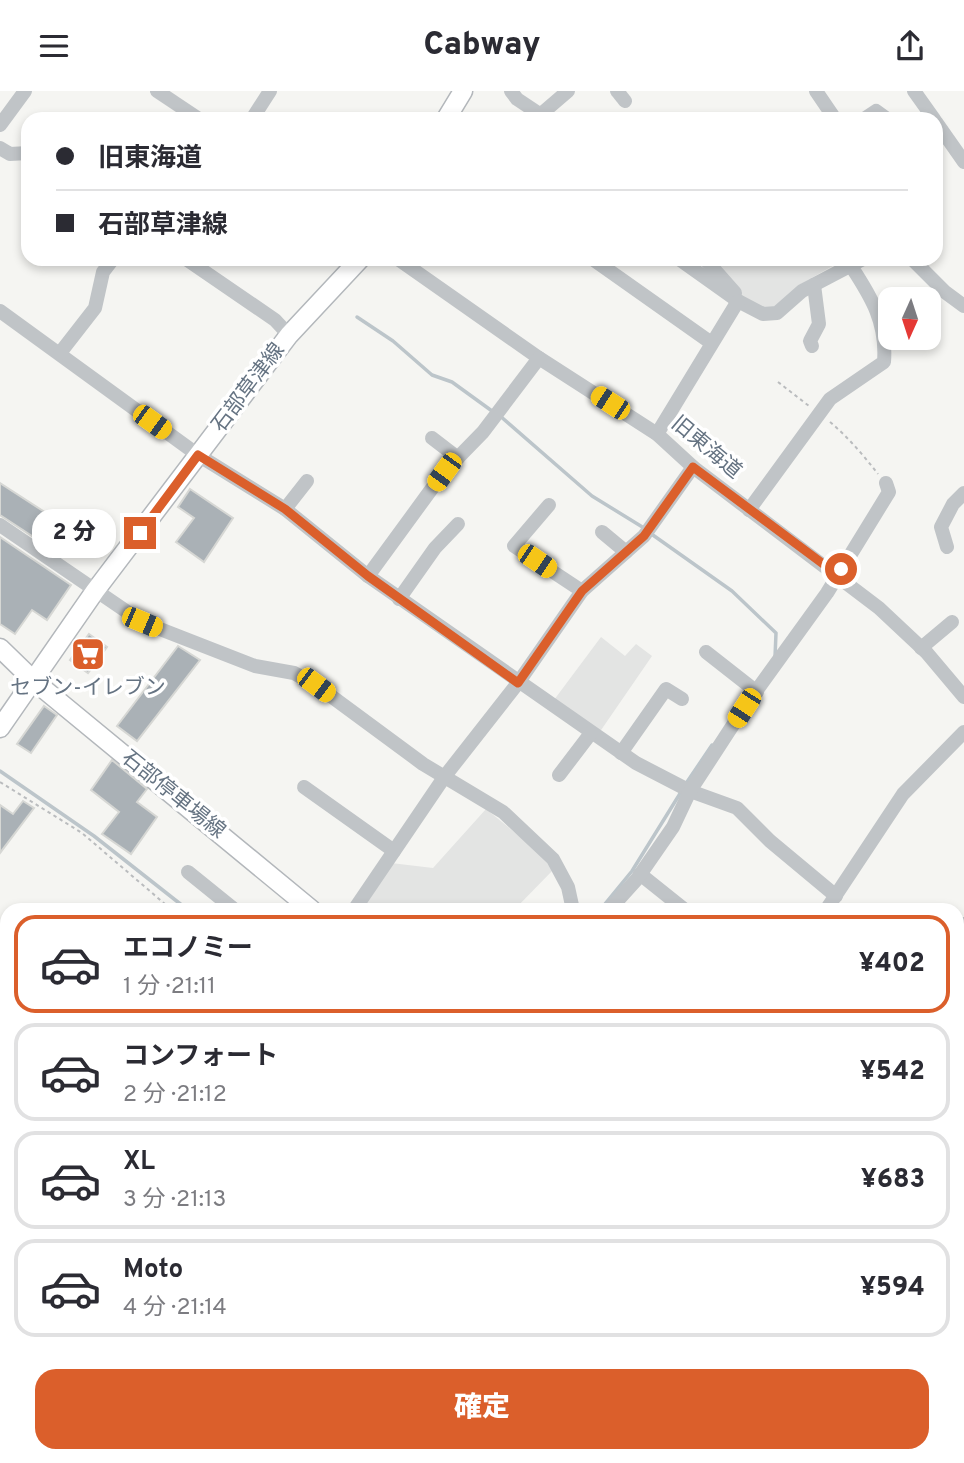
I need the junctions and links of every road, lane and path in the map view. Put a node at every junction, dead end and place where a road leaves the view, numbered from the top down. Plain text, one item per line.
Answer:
1 (25, 91) edge
2 (157, 91) edge
3 (270, 91) edge
4 (463, 91) edge
5 (511, 91) edge
6 (568, 91) edge
7 (816, 91) edge
8 (914, 91) edge
9 (188, 112) edge
10 (256, 112) edge
11 (450, 112) edge
12 (536, 112) edge
13 (549, 112) edge
14 (830, 112) edge
15 (929, 112) edge
16 (2, 117) edge
17 (943, 132) edge
18 (0, 148) edge
19 (21, 153) edge
20 (964, 162) edge
21 (108, 266) edge
22 (196, 266) edge
23 (353, 266) edge
24 (408, 266) edge
25 (602, 266) edge
26 (689, 266) edge
27 (714, 266) edge
28 (851, 266) edge
29 (858, 266) edge
30 (919, 266) edge
31 (814, 285) junction
32 (738, 301) junction
33 (964, 306) edge
34 (2, 317) edge
35 (289, 335) junction
36 (710, 342) junction
37 (812, 346) dead end
38 (60, 353) junction
39 (540, 358) junction
40 (778, 382) dead end
41 (818, 412) junction
42 (656, 434) junction
43 (432, 437) dead end
44 (198, 455) junction
45 (458, 458) junction
46 (693, 467) junction
47 (307, 481) dead end
48 (886, 483) joint
49 (964, 493) edge
50 (549, 505) dead end
51 (285, 509) junction
52 (749, 510) junction
53 (458, 524) dead end
54 (0, 525) edge
55 (602, 532) dead end
56 (947, 547) dead end
57 (626, 552) junction
58 (838, 575) junction
59 (368, 576) junction
60 (95, 591) junction
61 (582, 591) junction
62 (399, 599) junction
63 (952, 622) dead end
64 (0, 647) edge
65 (921, 648) junction
66 (706, 652) dead end
67 (34, 681) junction
68 (518, 683) junction
69 (757, 692) junction
70 (964, 697) edge
71 (682, 699) dead end
72 (0, 728) edge
73 (964, 732) edge
74 (591, 733) junction
75 (621, 753) junction
76 (559, 775) dead end
77 (445, 776) junction
78 (0, 782) edge
79 (312, 787) dead end
80 (690, 791) junction
81 (394, 851) junction
82 (188, 872) dead end
83 (640, 874) junction
84 (836, 895) junction
85 (164, 903) edge
86 (226, 903) edge
87 (304, 903) edge
88 (359, 903) edge
89 (571, 903) edge
90 (615, 903) edge
91 (676, 903) edge
92 (831, 903) edge

1 - 16 street
2 - 9 street
3 - 10 street
4 - 11 main road
5 - 12 street
6 - 13 street
7 - 14 street
8 - 15 street
17 - 20 street
18 - 19 street
21 - 38 street
22 - 35 street
23 - 35 main road, 石部草津線
24 - 39 street, 旧東海道
25 - 36 street
26 - 32 street
27 - 32 street
28 - 31 street
29 - 41 street
30 - 33 street
31 - 32 street
31 - 37 street
32 - 36 street
34 - 38 street
35 - 44 main road, 石部草津線
36 - 42 street
38 - 44 street
39 - 42 street, 旧東海道
39 - 45 street
40 - 41 path
41 - 48 path
41 - 52 street
42 - 46 street, 旧東海道
43 - 45 street
44 - 51 street
44 - 60 main road, 石部草津線
45 - 59 street
46 - 52 street, 旧東海道
46 - 57 street
47 - 51 street
48 - 58 street
49 - 56 street
50 - 61 street
51 - 59 street
52 - 58 street, 旧東海道
53 - 62 street
54 - 60 street
55 - 57 street
57 - 61 street
58 - 65 street, 旧東海道
58 - 69 street
59 - 62 street
60 - 67 main road, 石部草津線
60 - 77 street
61 - 68 street
62 - 68 street
63 - 65 street
64 - 67 main road, 石部停車場線
65 - 70 street, 旧東海道
66 - 69 street
67 - 72 main road, 石部草津線
67 - 87 main road, 石部停車場線
68 - 74 street
68 - 77 street
69 - 80 street
71 - 75 street
73 - 84 street
74 - 75 street
74 - 76 street
75 - 80 street
77 - 81 street
77 - 89 street
78 - 85 path
79 - 81 street
80 - 83 street
80 - 84 street
81 - 88 street
82 - 86 street
83 - 90 street
83 - 91 street
84 - 92 street

